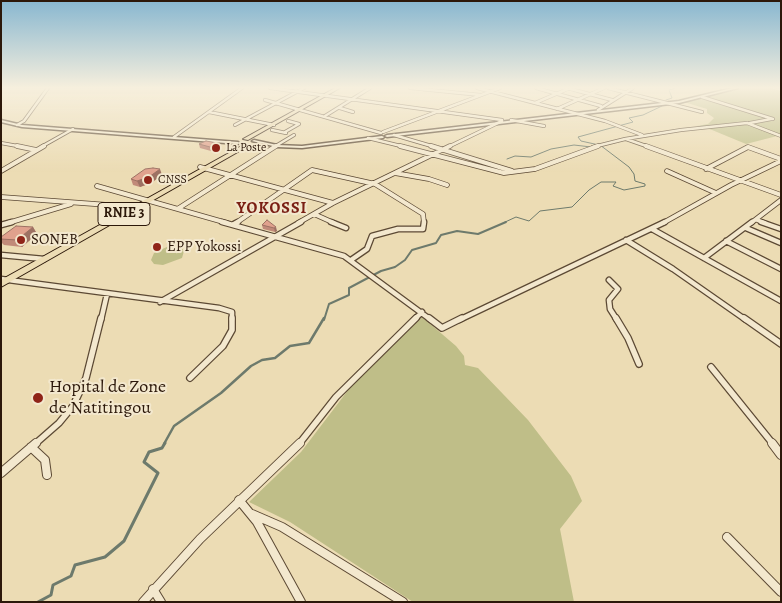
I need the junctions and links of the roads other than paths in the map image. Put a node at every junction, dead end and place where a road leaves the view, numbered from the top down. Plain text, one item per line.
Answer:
1 (28, 116) edge
2 (203, 116) edge
3 (231, 116) edge
4 (252, 116) edge
5 (293, 116) edge
6 (295, 116) edge
7 (325, 116) edge
8 (426, 116) edge
9 (472, 116) edge
10 (545, 116) edge
11 (584, 116) edge
12 (764, 116) edge
13 (246, 119) junction
14 (511, 120) junction
15 (1, 121) edge
16 (288, 121) junction
17 (503, 121) junction
18 (747, 123) junction
19 (17, 125) junction
20 (235, 125) dead end
21 (544, 126) dead end
22 (273, 128) junction
23 (73, 129) junction
24 (285, 132) junction
25 (382, 134) junction
26 (394, 135) junction
27 (644, 135) junction
28 (781, 136) edge
29 (174, 137) junction
30 (366, 139) junction
31 (625, 139) junction
32 (246, 142) junction
33 (1, 145) edge
34 (277, 146) junction
35 (36, 150) junction
36 (440, 150) junction
37 (432, 154) junction
38 (781, 160) edge
39 (203, 167) junction
40 (706, 169) junction
41 (1, 171) edge
42 (667, 171) dead end
43 (515, 172) junction
44 (394, 173) junction
45 (230, 175) junction
46 (740, 180) junction
47 (375, 184) junction
48 (447, 185) dead end
49 (97, 186) dead end
50 (282, 189) junction
51 (716, 193) junction
52 (781, 195) edge
53 (1, 197) edge
54 (145, 199) junction
55 (781, 200) edge
56 (74, 203) junction
57 (333, 203) junction
58 (131, 207) junction
59 (180, 208) junction
60 (314, 214) junction
61 (758, 220) junction
62 (234, 224) junction
63 (1, 225) edge
64 (346, 228) dead end
65 (746, 228) junction
66 (652, 229) junction
67 (781, 229) edge
68 (277, 236) junction
69 (626, 240) junction
70 (726, 241) junction
71 (781, 243) edge
72 (1, 255) edge
73 (34, 258) junction
74 (704, 258) junction
75 (44, 259) junction
76 (351, 260) junction
77 (781, 269) edge
78 (3, 280) edge
79 (609, 280) dead end
80 (107, 294) junction
81 (160, 302) junction
82 (781, 302) edge
83 (422, 312) junction
84 (781, 344) edge
85 (639, 364) dead end
86 (711, 367) dead end
87 (190, 378) dead end
88 (31, 446) junction
89 (781, 455) edge
90 (1, 473) edge
91 (47, 475) dead end
92 (239, 500) junction
93 (252, 514) junction
94 (727, 537) dead end
95 (153, 589) junction
96 (781, 592) edge
97 (143, 602) edge
98 (161, 602) edge
99 (301, 602) edge
100 (403, 602) edge

1 - 19 street
2 - 29 street
3 - 13 street
4 - 13 street
5 - 22 highway, RNIE 3
6 - 16 highway, RNIE 3
7 - 25 street
8 - 25 street
9 - 17 street
10 - 14 street
11 - 27 street
12 - 18 street
13 - 20 street
13 - 22 street
14 - 17 street
14 - 21 street
15 - 19 street
16 - 22 highway, RNIE 3
16 - 24 street
17 - 26 street
17 - 36 street
18 - 27 street
18 - 28 street
19 - 23 street
22 - 24 street
22 - 32 highway, RNIE 3
23 - 29 street
23 - 35 street
24 - 34 street
25 - 26 street
25 - 30 street
26 - 36 street
27 - 31 street
29 - 32 street
30 - 34 street
30 - 37 street
31 - 40 street
31 - 43 street
32 - 34 street
32 - 39 highway, RNIE 3
33 - 35 street
34 - 45 street
35 - 41 street
36 - 37 street
36 - 43 street
37 - 43 street
37 - 44 street
38 - 40 street
38 - 46 street
39 - 45 street
39 - 54 highway, RNIE 3
40 - 46 street
42 - 51 street
44 - 47 street
44 - 48 street
45 - 50 street
45 - 59 street
46 - 51 street
46 - 52 street
47 - 50 street
47 - 57 street
47 - 76 street
49 - 54 street
50 - 57 street
50 - 62 street
51 - 66 street
53 - 56 street
54 - 58 highway, RNIE 3
54 - 59 street
55 - 61 street
56 - 58 street
56 - 63 street
57 - 60 street
58 - 73 highway, RNIE 3
58 - 75 highway, RNIE 3
59 - 62 street
60 - 64 street
60 - 68 street
61 - 65 street
61 - 67 street
62 - 68 street
65 - 70 street
65 - 71 street
66 - 69 street
66 - 74 street
68 - 76 street
68 - 81 street
69 - 83 street
69 - 84 street
70 - 74 street
70 - 77 street
72 - 73 street
73 - 75 street
73 - 78 highway, RNIE 3
74 - 82 street
75 - 78 highway, RNIE 3
76 - 83 street
78 - 80 street
79 - 85 street
80 - 81 street
80 - 88 street
81 - 87 street
83 - 92 street
86 - 89 street
88 - 90 street
88 - 91 street
92 - 93 street
92 - 95 street
93 - 99 street
93 - 100 street
94 - 96 street
95 - 97 street
95 - 98 street

